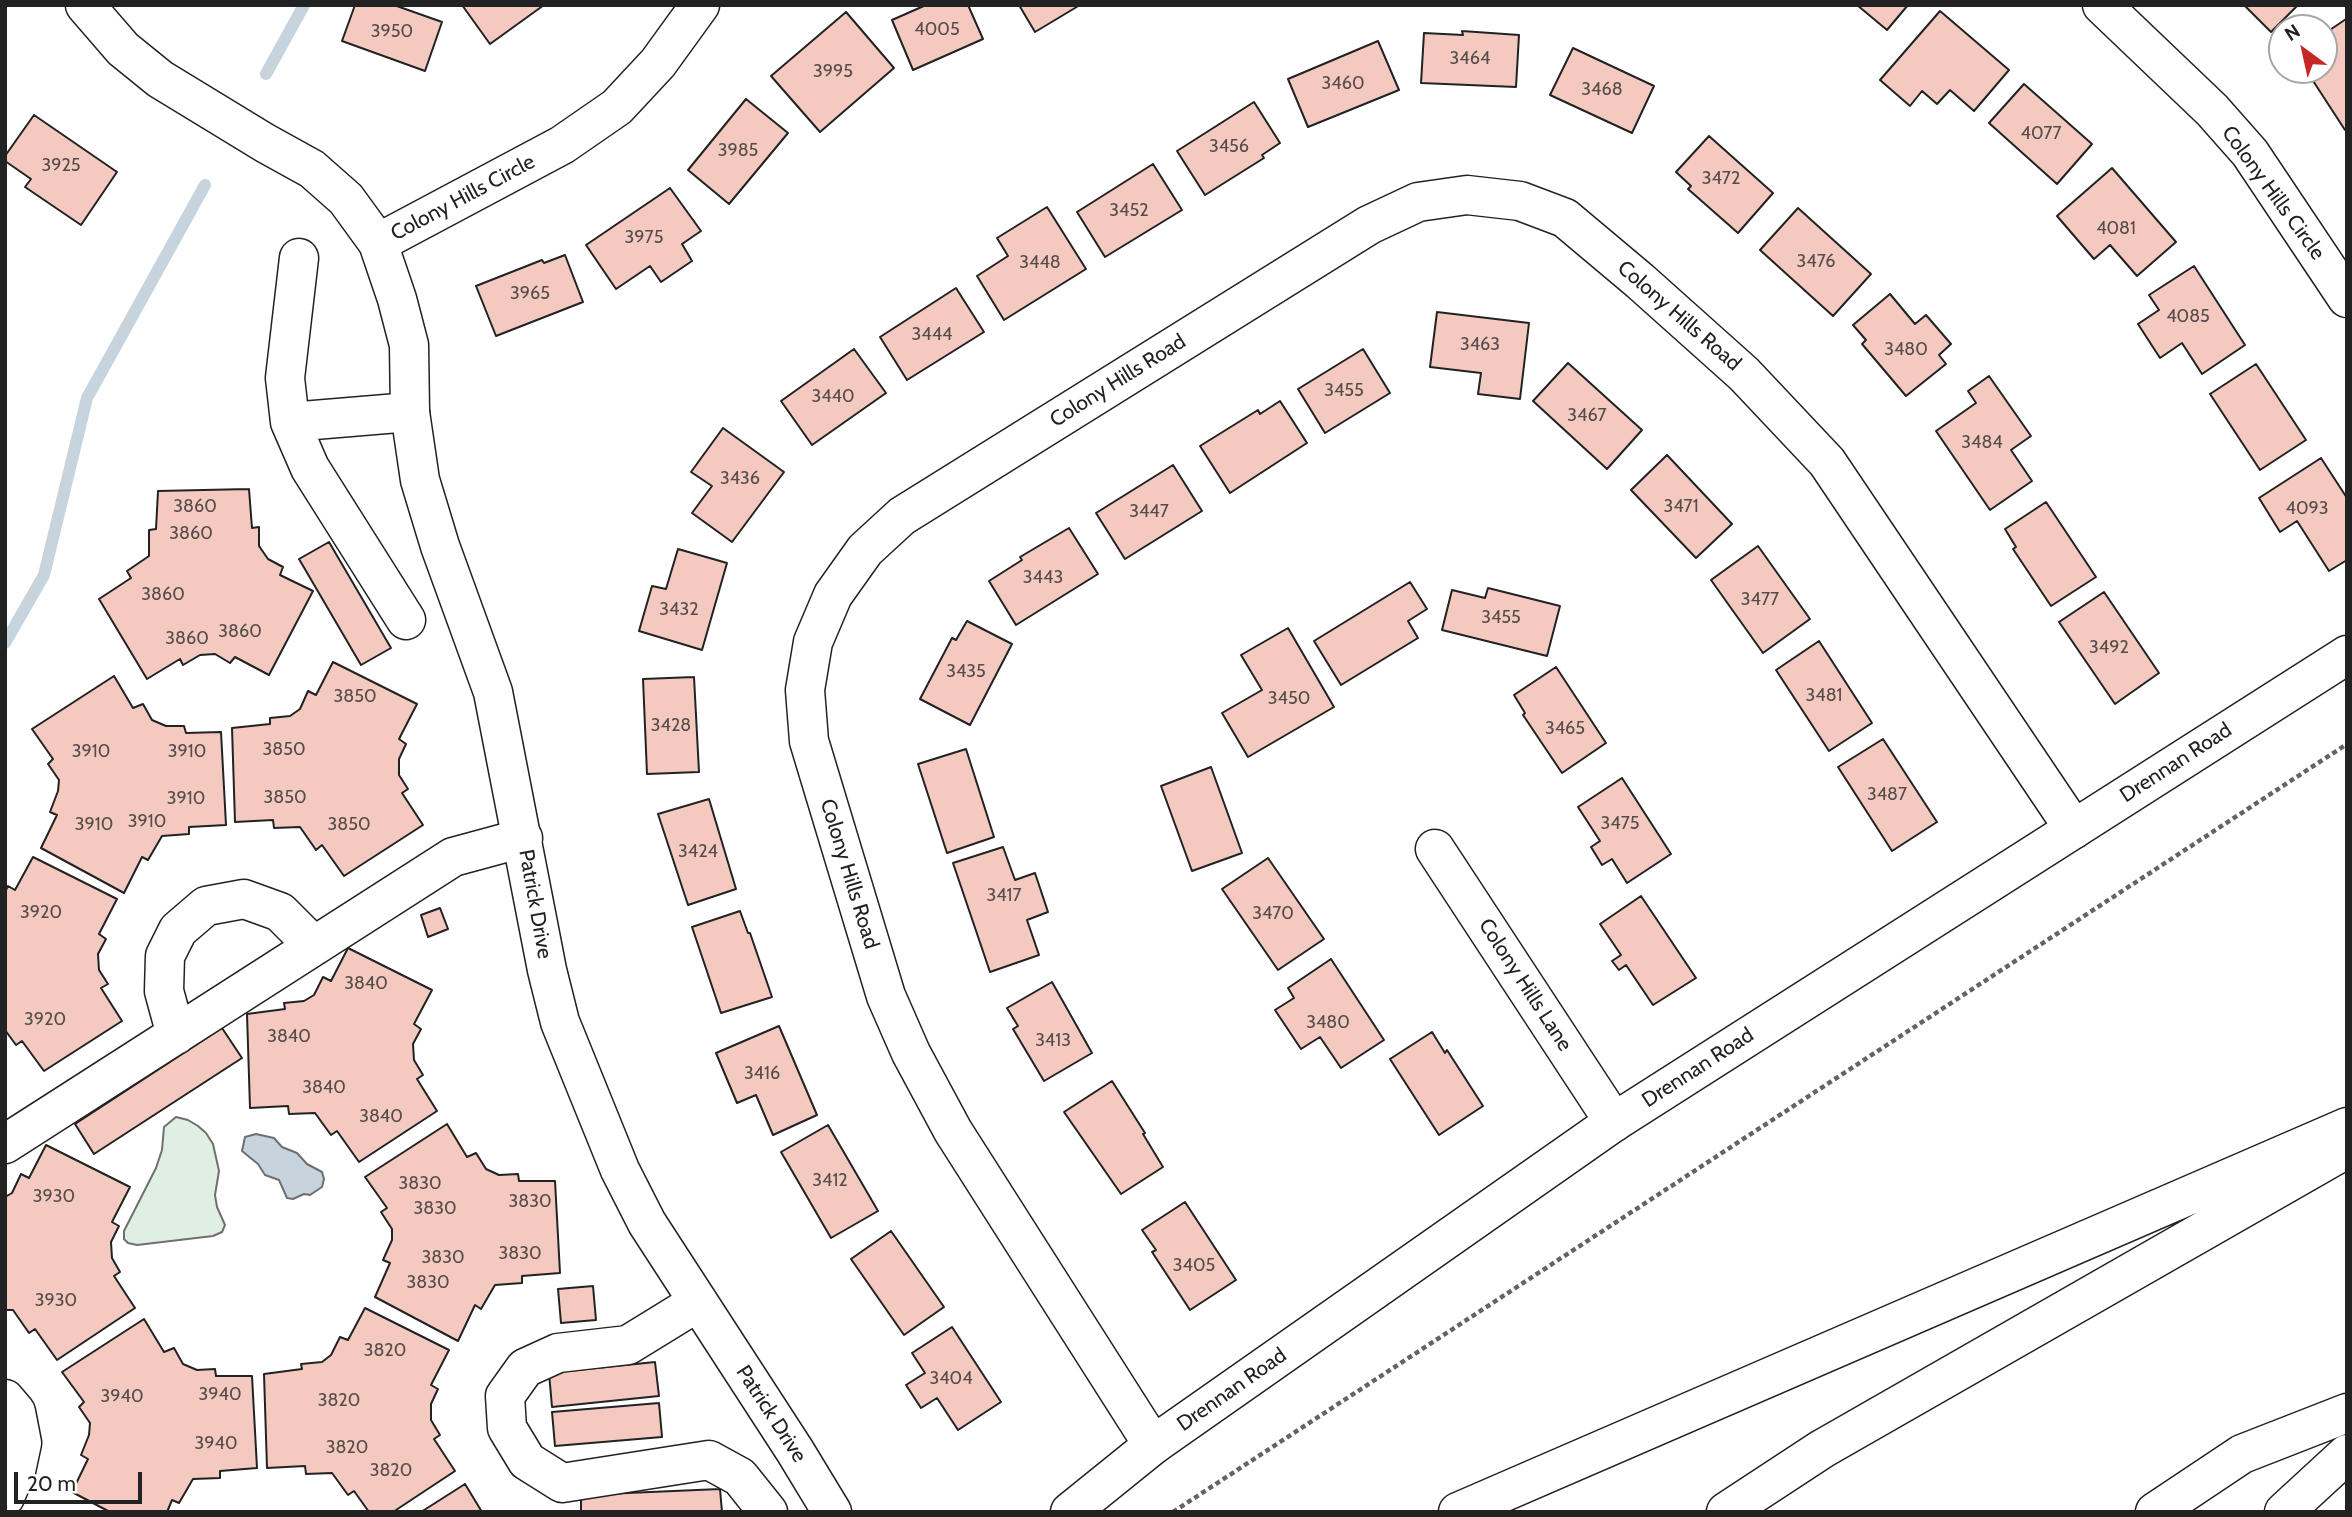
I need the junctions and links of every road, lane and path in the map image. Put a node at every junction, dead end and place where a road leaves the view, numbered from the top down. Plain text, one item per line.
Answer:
1 (85, 5) edge
2 (700, 5) edge
3 (2102, 5) edge
4 (378, 243) junction
5 (299, 258) dead end
6 (2347, 298) edge
7 (410, 412) junction
8 (290, 422) junction
9 (406, 620) dead end
10 (2347, 654) edge
11 (2347, 744) edge
12 (2074, 829) junction
13 (523, 838) junction
14 (1435, 849) dead end
15 (314, 946) junction
16 (176, 1035) junction
17 (1614, 1122) junction
18 (2347, 1127) edge
19 (5, 1144) edge
20 (2347, 1149) edge
21 (698, 1302) junction
22 (5, 1399) edge
23 (2347, 1413) edge
24 (1153, 1445) junction
25 (2347, 1454) edge
26 (5, 1497) edge
27 (768, 1512) edge
28 (832, 1512) edge
29 (1070, 1512) edge
30 (1173, 1512) edge
31 (1458, 1512) edge
32 (1726, 1512) edge
33 (2155, 1512) edge
34 (2284, 1512) edge

1 - 4 main road, Colony Hills Circle
2 - 4 main road, Colony Hills Circle
3 - 6 main road, Colony Hills Circle
4 - 7 main road, Patrick Drive
5 - 8 main road
7 - 8 main road
7 - 13 main road, Patrick Drive
8 - 9 main road
10 - 12 main road, Drennan Road
11 - 30 path
12 - 17 main road, Drennan Road
12 - 24 main road, Colony Hills Road
13 - 15 main road
13 - 21 main road, Patrick Drive
14 - 17 main road, Colony Hills Lane
15 - 16 main road
15 - 16 main road
16 - 19 main road
17 - 24 main road, Drennan Road
18 - 31 main road
20 - 32 main road
21 - 27 main road
21 - 28 main road, Patrick Drive
22 - 26 main road
23 - 33 main road
24 - 29 main road, Drennan Road
25 - 34 main road

